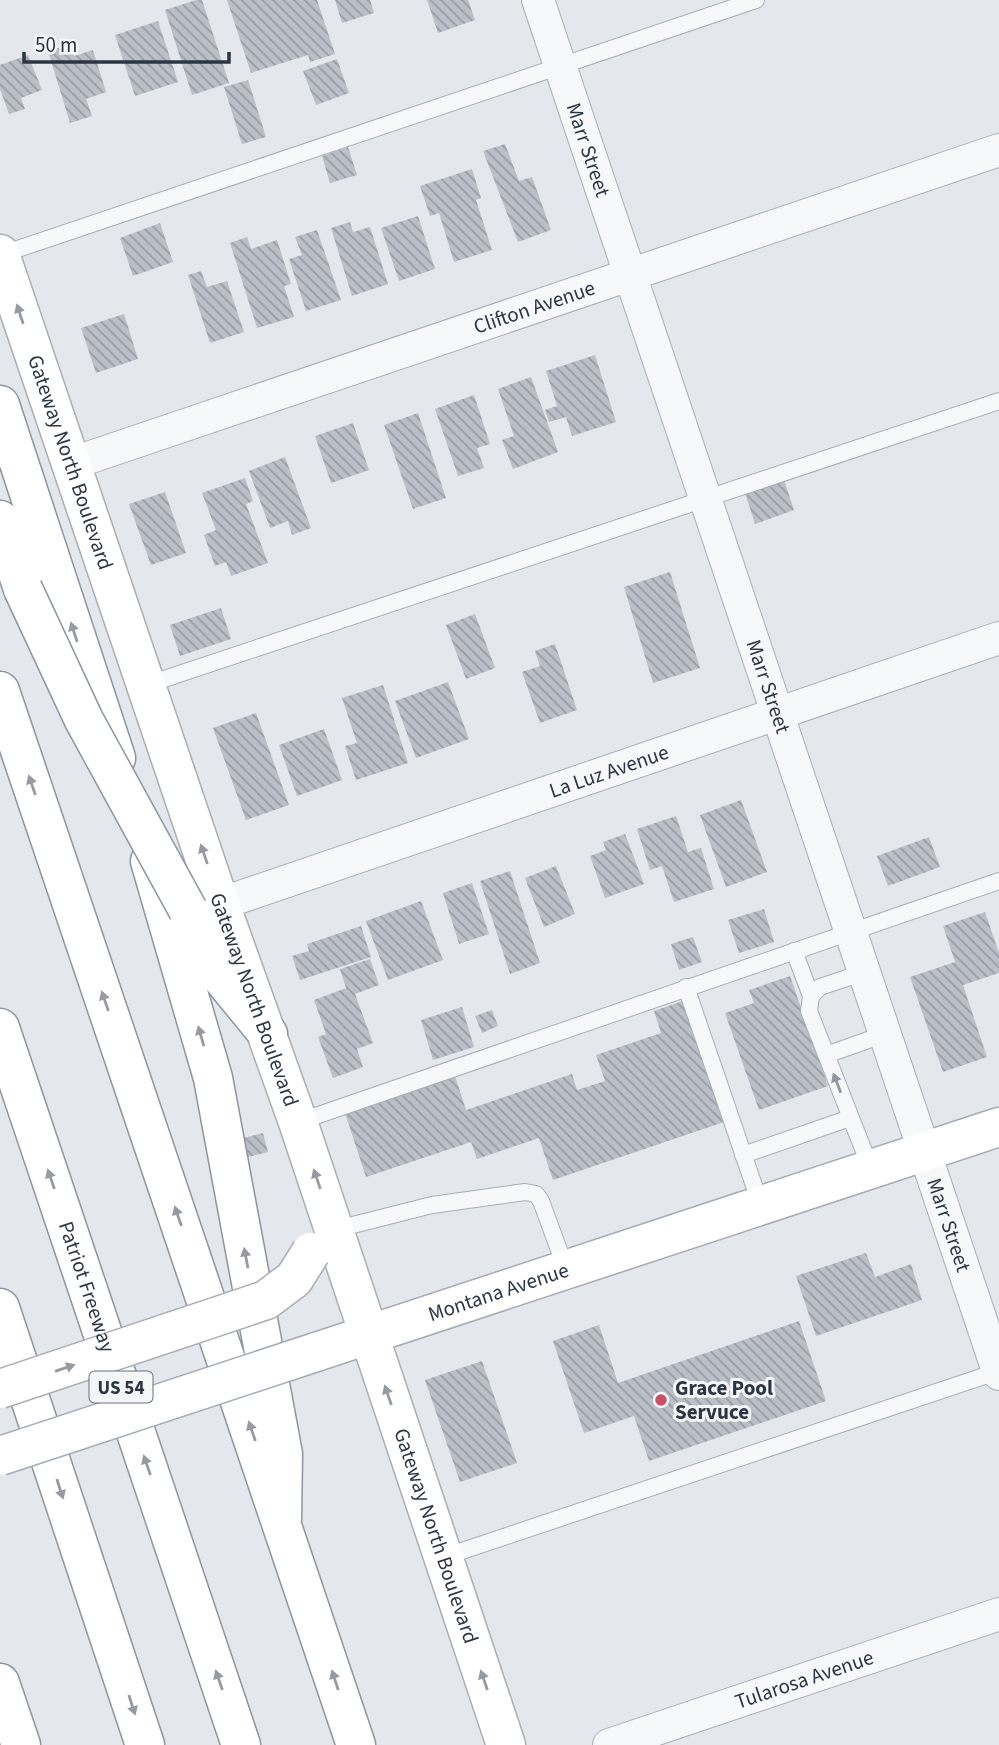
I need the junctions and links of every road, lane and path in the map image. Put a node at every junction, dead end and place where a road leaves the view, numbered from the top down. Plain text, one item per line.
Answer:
1 (538, 0) edge
2 (755, 0) edge
3 (561, 67) junction
4 (999, 150) edge
5 (0, 254) edge
6 (629, 275) junction
7 (999, 401) edge
8 (0, 405) edge
9 (70, 464) junction
10 (705, 498) junction
11 (0, 520) edge
12 (999, 638) edge
13 (146, 685) junction
14 (0, 691) edge
15 (778, 713) junction
16 (999, 881) edge
17 (204, 907) junction
18 (851, 931) junction
19 (794, 951) junction
20 (865, 972) junction
21 (686, 987) junction
22 (811, 996) junction
23 (0, 1028) edge
24 (885, 1034) junction
25 (826, 1055) junction
26 (850, 1118) junction
27 (298, 1122) junction
28 (999, 1127) edge
29 (925, 1152) junction
30 (743, 1155) junction
31 (870, 1169) junction
32 (761, 1206) junction
33 (325, 1233) junction
34 (566, 1269) junction
35 (0, 1308) edge
36 (367, 1334) junction
37 (999, 1372) edge
38 (0, 1389) edge
39 (0, 1456) edge
40 (282, 1519) junction
41 (443, 1557) junction
42 (999, 1614) edge
43 (0, 1683) edge
44 (21, 1745) edge
45 (145, 1745) edge
46 (241, 1745) edge
47 (356, 1745) edge
48 (506, 1745) edge
49 (609, 1745) edge

1 - 3 street, Marr Street
2 - 3 lane
3 - 5 lane
3 - 6 street, Marr Street
4 - 6 street, Clifton Avenue
9 -> 5 main road, Gateway North Boulevard
6 - 9 street, Clifton Avenue
6 - 10 street, Marr Street
7 - 10 lane
40 -> 8 main road
9 - 13 main road, Gateway North Boulevard
10 - 13 lane
10 - 15 street, Marr Street
11 - 17 main road, bridge
12 - 15 street, La Luz Avenue
17 -> 13 main road, Gateway North Boulevard
40 -> 14 main road
15 - 17 street, La Luz Avenue
15 - 18 street, Marr Street
16 - 18 lane
17 - 27 main road, Gateway North Boulevard
18 - 19 lane
18 - 20 street, Marr Street
19 - 21 lane
19 - 22 lane
20 - 22 lane
20 - 24 street, Marr Street
21 - 27 lane
21 - 30 lane
22 - 25 lane
46 -> 23 main road, Patriot Freeway / US 54
24 - 25 lane
24 - 29 street, Marr Street
26 -> 25 lane
26 - 30 lane
26 - 31 lane
33 -> 27 main road, Gateway North Boulevard
28 - 29 main road, Montana Avenue
29 - 31 main road, Montana Avenue
29 - 37 street, Marr Street
30 - 32 lane
31 - 32 main road, Montana Avenue
32 - 34 main road, Montana Avenue
33 - 34 lane
33 - 36 main road, Gateway North Boulevard
38 -> 33 main road, bridge
34 - 36 main road, Montana Avenue
35 -> 45 main road
36 - 39 main road, Montana Avenue, bridge
41 -> 36 main road, Gateway North Boulevard
37 - 41 lane
47 -> 40 main road
48 -> 41 main road, Gateway North Boulevard
42 - 49 street, Tularosa Avenue
43 - 44 main road

